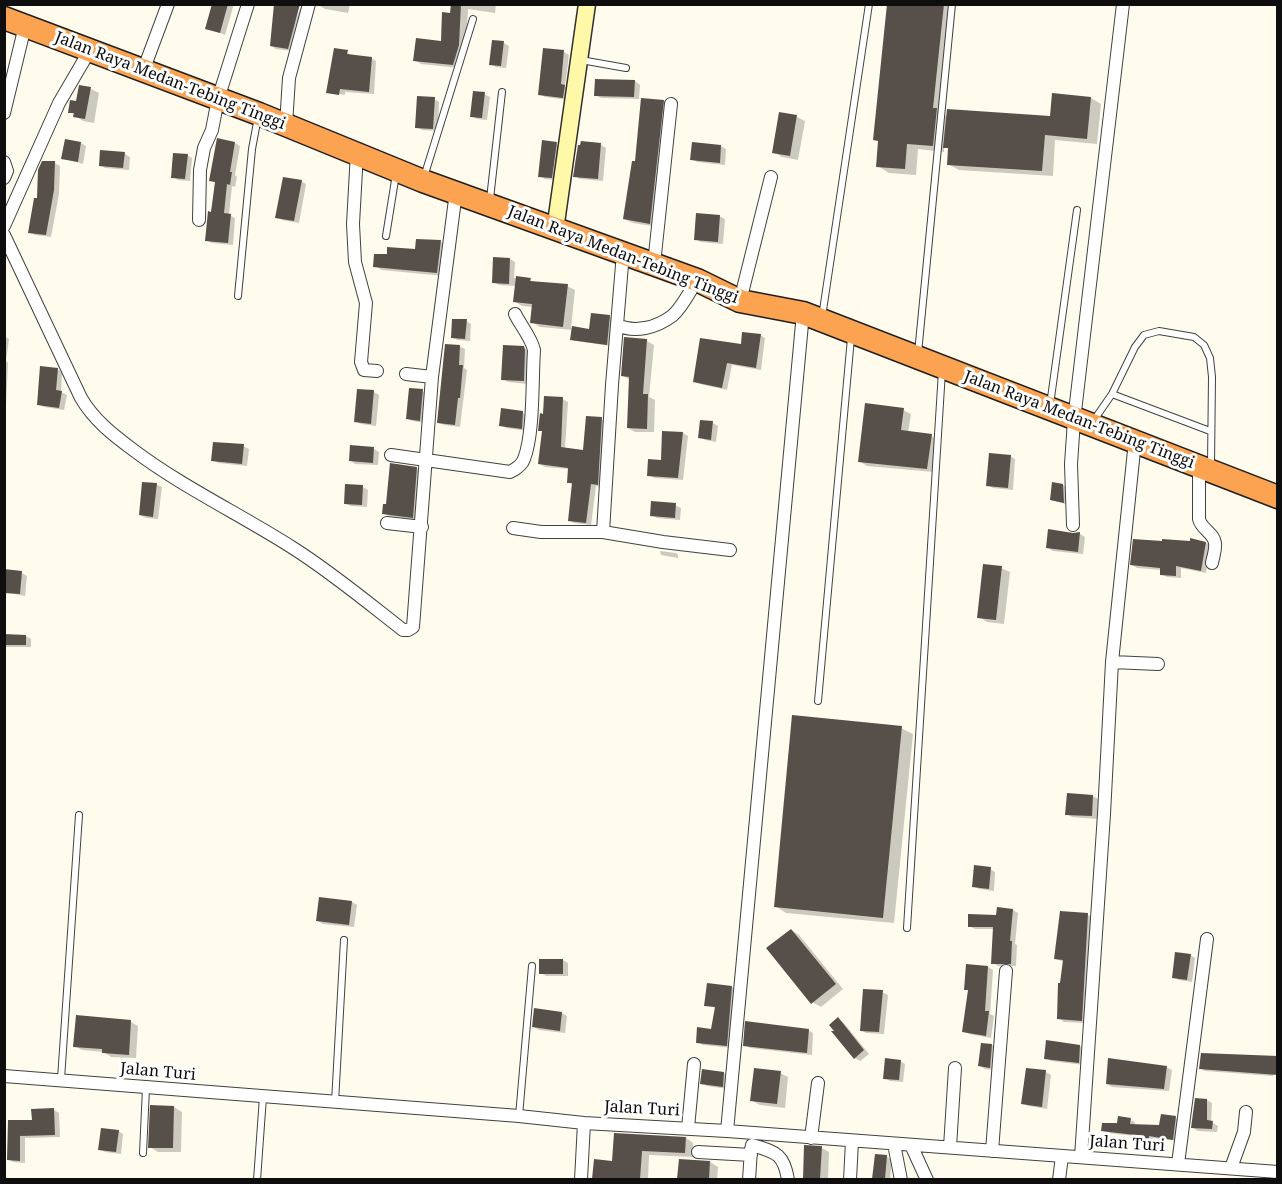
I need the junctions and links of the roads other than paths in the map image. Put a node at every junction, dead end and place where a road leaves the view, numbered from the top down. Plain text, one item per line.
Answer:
1 (168, 4) edge
2 (248, 4) edge
3 (309, 4) edge
4 (587, 4) edge
5 (869, 4) edge
6 (952, 4) edge
7 (1124, 4) edge
8 (474, 19) dead end
9 (15, 22) edge
10 (90, 50) junction
11 (581, 60) junction
12 (626, 68) dead end
13 (143, 70) junction
14 (502, 92) dead end
15 (218, 99) junction
16 (671, 104) dead end
17 (4, 113) edge
18 (259, 114) junction
19 (286, 126) junction
20 (357, 152) junction
21 (4, 162) edge
22 (396, 170) junction
23 (771, 177) dead end
24 (4, 178) edge
25 (423, 181) junction
26 (456, 192) junction
27 (489, 204) junction
28 (9, 210) edge
29 (1077, 210) dead end
30 (199, 220) dead end
31 (4, 226) edge
32 (555, 230) junction
33 (4, 235) edge
34 (386, 236) dead end
35 (623, 253) junction
36 (654, 264) junction
37 (697, 280) junction
38 (238, 296) dead end
39 (740, 301) junction
40 (515, 314) dead end
41 (812, 317) junction
42 (617, 325) junction
43 (852, 331) junction
44 (918, 357) junction
45 (942, 367) junction
46 (377, 371) dead end
47 (406, 374) dead end
48 (432, 377) junction
49 (1112, 394) junction
50 (1049, 408) junction
51 (1082, 422) junction
52 (1210, 431) junction
53 (1135, 441) junction
54 (391, 455) dead end
55 (426, 459) junction
56 (1205, 469) junction
57 (1278, 497) edge
58 (387, 523) dead end
59 (1073, 525) dead end
60 (422, 527) junction
61 (513, 528) dead end
62 (603, 532) junction
63 (730, 550) dead end
64 (1212, 563) dead end
65 (1112, 662) junction
66 (1158, 664) dead end
67 (818, 700) dead end
68 (80, 815) dead end
69 (907, 928) dead end
70 (1207, 939) dead end
71 (344, 940) dead end
72 (532, 966) dead end
73 (1006, 971) dead end
74 (694, 1064) dead end
75 (955, 1068) dead end
76 (4, 1076) edge
77 (61, 1079) junction
78 (818, 1083) dead end
79 (146, 1088) junction
80 (263, 1097) junction
81 (335, 1102) junction
82 (1246, 1112) dead end
83 (519, 1116) junction
84 (585, 1123) junction
85 (688, 1128) junction
86 (727, 1131) junction
87 (811, 1137) junction
88 (852, 1141) junction
89 (752, 1144) junction
90 (894, 1144) junction
91 (912, 1145) junction
92 (950, 1147) junction
93 (992, 1150) junction
94 (698, 1152) dead end
95 (143, 1153) dead end
96 (1062, 1156) junction
97 (1081, 1157) junction
98 (1178, 1164) junction
99 (1231, 1168) junction
100 (1278, 1172) edge
101 (257, 1179) edge
102 (581, 1179) edge
103 (749, 1179) edge
104 (788, 1179) edge
105 (850, 1179) edge
106 (902, 1179) edge
107 (927, 1179) edge
108 (1059, 1179) edge

1 - 13 street
2 - 15 street
3 - 19 street
4 - 11 street
5 - 41 lane
6 - 44 lane
7 - 51 street
8 - 25 lane
9 - 10 highway, Jalan Raya Medan-Tebing Tinggi
9 - 17 street
10 - 13 highway, Jalan Raya Medan-Tebing Tinggi
10 - 28 street
11 - 12 lane
11 - 32 street
13 - 15 highway, Jalan Raya Medan-Tebing Tinggi
14 - 27 lane
15 - 18 highway, Jalan Raya Medan-Tebing Tinggi
15 - 30 street
16 - 36 street
18 - 19 highway, Jalan Raya Medan-Tebing Tinggi
18 - 38 lane
19 - 20 highway, Jalan Raya Medan-Tebing Tinggi
20 - 22 highway, Jalan Raya Medan-Tebing Tinggi
20 - 46 street
21 - 24 street
22 - 25 highway, Jalan Raya Medan-Tebing Tinggi
22 - 34 lane
23 - 39 street
25 - 26 highway, Jalan Raya Medan-Tebing Tinggi
26 - 27 highway, Jalan Raya Medan-Tebing Tinggi
26 - 48 street
27 - 32 highway, Jalan Raya Medan-Tebing Tinggi
28 - 31 street
29 - 50 lane
32 - 35 highway, Jalan Raya Medan-Tebing Tinggi
33 - 60 street
35 - 36 highway, Jalan Raya Medan-Tebing Tinggi
35 - 42 street
36 - 37 highway, Jalan Raya Medan-Tebing Tinggi
37 - 39 highway, Jalan Raya Medan-Tebing Tinggi
37 - 42 street
39 - 41 highway, Jalan Raya Medan-Tebing Tinggi
40 - 55 street
41 - 43 highway, Jalan Raya Medan-Tebing Tinggi
41 - 86 street
42 - 62 street
43 - 44 highway, Jalan Raya Medan-Tebing Tinggi
43 - 67 lane
44 - 45 highway, Jalan Raya Medan-Tebing Tinggi
45 - 50 highway, Jalan Raya Medan-Tebing Tinggi
45 - 69 lane
47 - 48 street
48 - 55 street
49 - 51 lane
49 - 52 lane
49 - 52 lane
50 - 51 highway, Jalan Raya Medan-Tebing Tinggi
51 - 53 highway, Jalan Raya Medan-Tebing Tinggi
51 - 59 street
52 - 56 lane
53 - 56 highway, Jalan Raya Medan-Tebing Tinggi
53 - 65 street
54 - 55 street
55 - 60 street
56 - 57 highway, Jalan Raya Medan-Tebing Tinggi
56 - 64 street
58 - 60 street
61 - 62 street
62 - 63 street
65 - 66 street
65 - 97 street
68 - 77 lane
70 - 98 street
71 - 81 lane
72 - 83 lane
73 - 93 street
74 - 85 street
75 - 92 street
76 - 77 street, Jalan Turi
77 - 79 street, Jalan Turi
78 - 87 street
79 - 80 street, Jalan Turi
79 - 95 lane
80 - 81 street, Jalan Turi
80 - 101 lane
81 - 83 street, Jalan Turi
82 - 99 street
83 - 84 street, Jalan Turi
84 - 85 street, Jalan Turi
84 - 102 street
85 - 86 street, Jalan Turi
86 - 89 street, Jalan Turi
87 - 88 street, Jalan Turi
87 - 89 street, Jalan Turi
88 - 90 street, Jalan Turi
88 - 105 street
89 - 94 street
89 - 103 street
89 - 104 street
90 - 91 street, Jalan Turi
90 - 106 street
91 - 92 street, Jalan Turi
91 - 107 street
92 - 93 street, Jalan Turi
93 - 96 street, Jalan Turi
96 - 97 street, Jalan Turi
96 - 108 street
97 - 98 street, Jalan Turi
98 - 99 street, Jalan Turi
99 - 100 street, Jalan Turi

